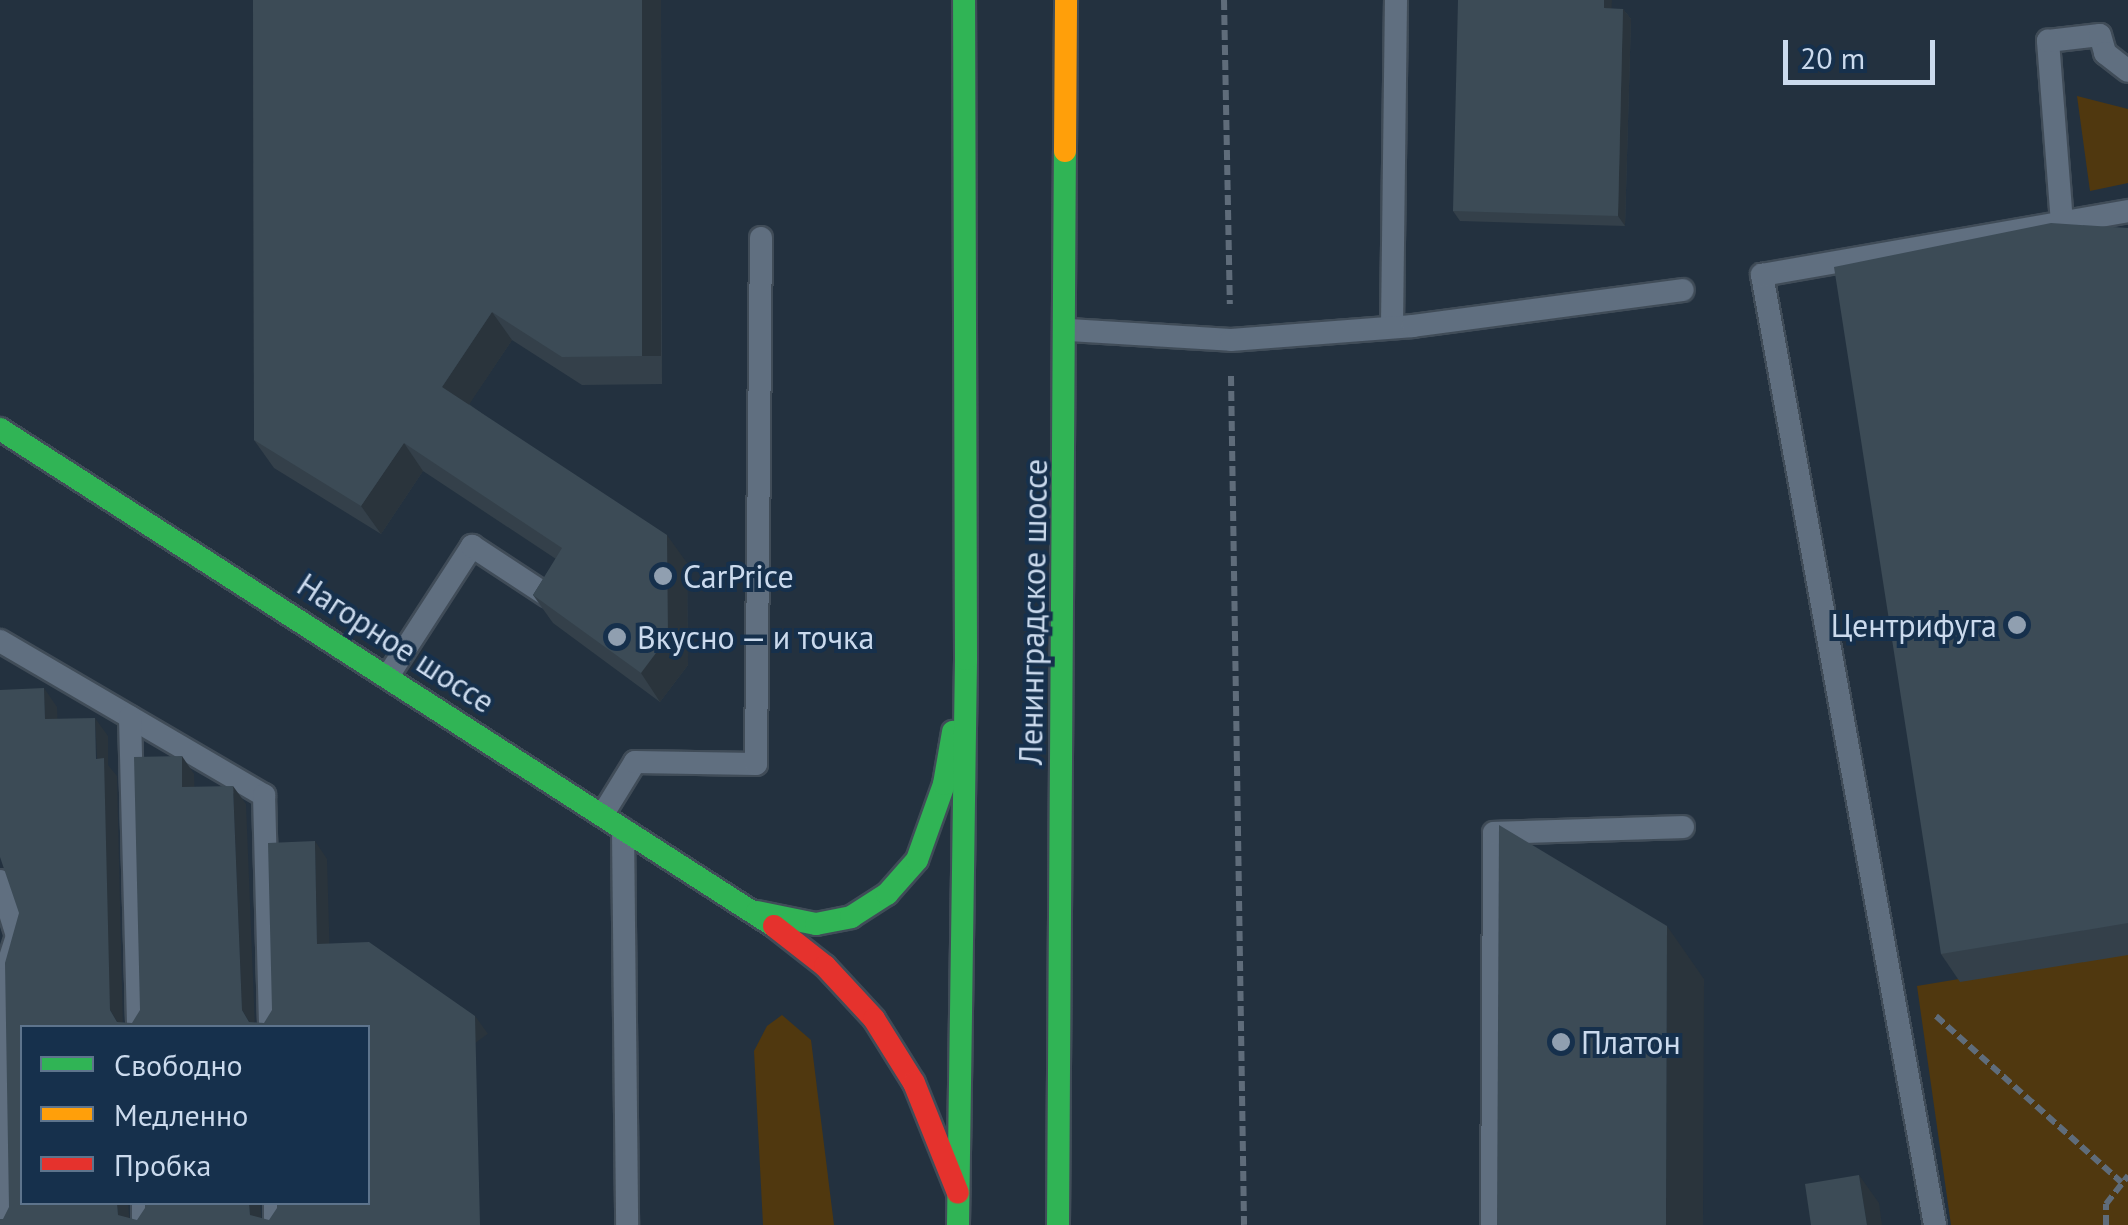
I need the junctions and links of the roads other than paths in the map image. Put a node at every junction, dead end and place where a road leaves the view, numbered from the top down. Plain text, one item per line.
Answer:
1 (964, 0) edge
2 (1066, 0) edge
3 (1396, 0) edge
4 (2128, 71) edge
5 (2128, 211) edge
6 (2062, 222) junction
7 (762, 238) dead end
8 (1683, 290) dead end
9 (1392, 326) junction
10 (1069, 330) junction
11 (0, 429) edge
12 (548, 596) edge
13 (0, 641) edge
14 (966, 659) junction
15 (388, 676) junction
16 (130, 717) junction
17 (613, 820) junction
18 (1682, 827) dead end
19 (0, 882) edge
20 (758, 912) junction
21 (2, 1003) edge
22 (138, 1025) edge
23 (270, 1025) edge
24 (958, 1192) junction
25 (6, 1225) edge
26 (626, 1225) edge
27 (958, 1225) edge
28 (1058, 1225) edge
29 (1492, 1225) edge
30 (1936, 1225) edge

1 - 14 main road, Ленинградское шоссе
2 - 10 main road, Ленинградское шоссе
3 - 9 lane
4 - 6 lane
5 - 6 lane
6 - 30 lane
7 - 17 lane
8 - 9 lane
9 - 10 lane
10 - 28 main road, Ленинградское шоссе
11 - 15 main road, Нагорное шоссе
12 - 15 lane
13 - 16 lane
14 - 20 main road
14 - 24 main road, Ленинградское шоссе
15 - 17 main road, Нагорное шоссе
16 - 22 lane
16 - 23 lane
17 - 20 main road, Нагорное шоссе
17 - 26 lane
18 - 29 lane
19 - 21 lane
20 - 24 main road
21 - 25 lane
24 - 27 main road, Ленинградское шоссе

